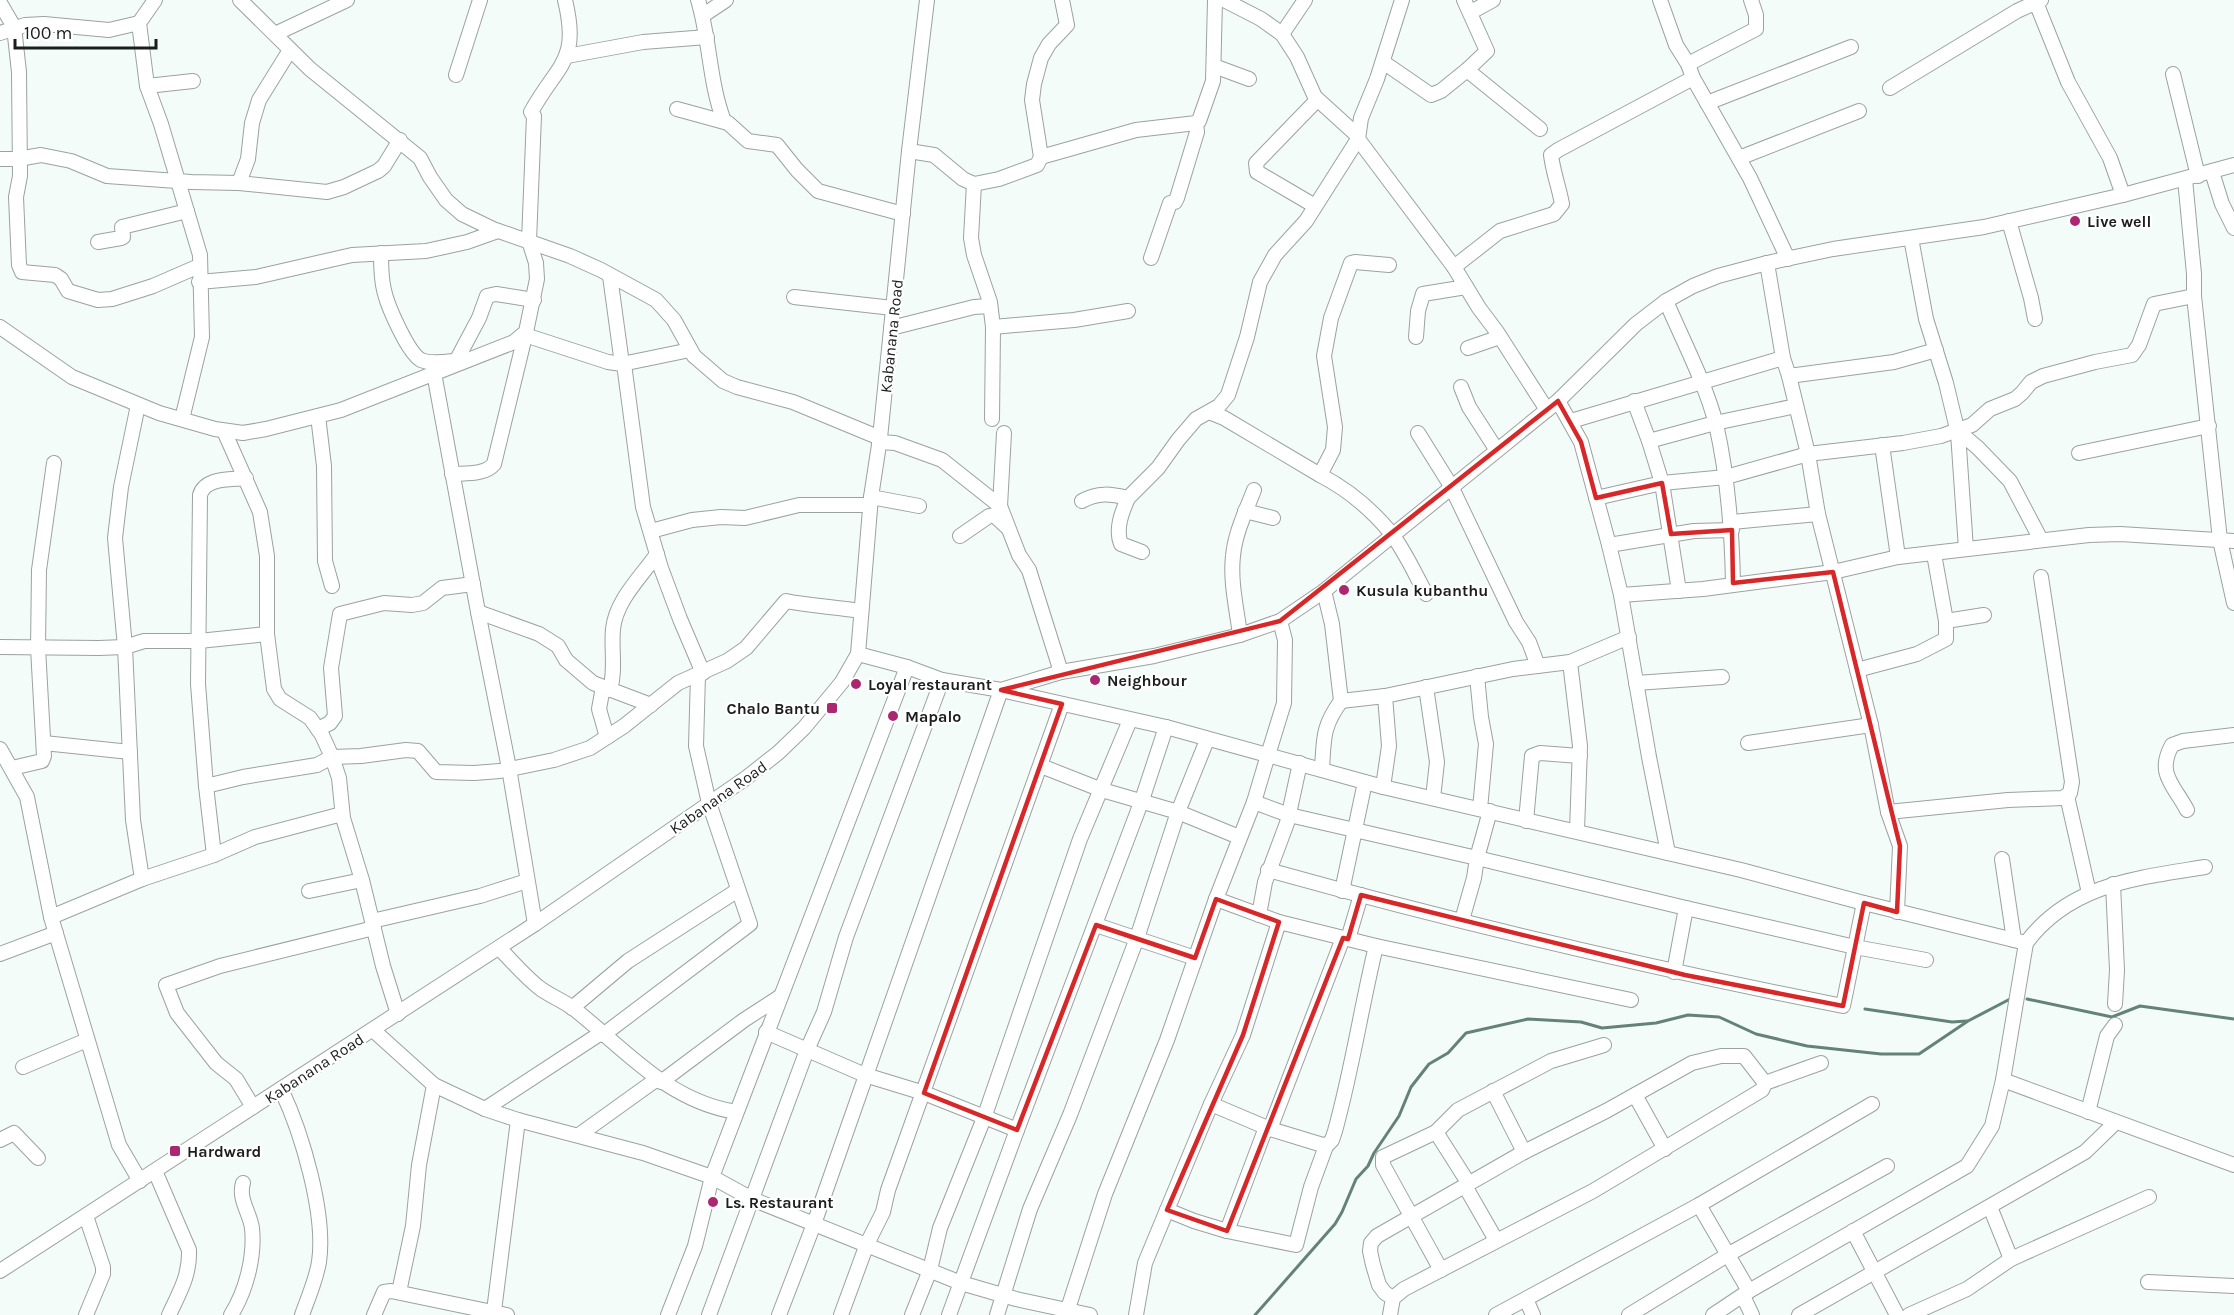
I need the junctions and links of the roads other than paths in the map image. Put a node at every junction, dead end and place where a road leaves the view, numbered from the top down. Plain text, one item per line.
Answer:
1 (155, 0) edge
2 (240, 0) edge
3 (347, 0) edge
4 (480, 0) edge
5 (565, 0) edge
6 (698, 0) edge
7 (726, 0) edge
8 (927, 0) edge
9 (1062, 0) edge
10 (1215, 0) edge
11 (1224, 0) edge
12 (1305, 0) edge
13 (1402, 0) edge
14 (1493, 0) edge
15 (1660, 0) edge
16 (1751, 0) edge
17 (2037, 1) edge
18 (0, 3) edge
19 (1467, 6) edge
20 (704, 17) junction
21 (139, 23) junction
22 (14, 27) junction
23 (0, 33) edge
24 (275, 34) junction
25 (1282, 34) junction
26 (707, 37) junction
27 (1851, 47) dead end
28 (290, 50) junction
29 (567, 56) junction
30 (1383, 62) junction
31 (1688, 64) junction
32 (1214, 66) junction
33 (1467, 70) junction
34 (2173, 74) dead end
35 (456, 75) dead end
36 (1693, 78) junction
37 (1249, 79) dead end
38 (193, 81) dead end
39 (147, 86) junction
40 (1890, 88) dead end
41 (1317, 100) junction
42 (1707, 102) junction
43 (677, 109) dead end
44 (1858, 111) dead end
45 (724, 121) junction
46 (1196, 123) junction
47 (1540, 129) dead end
48 (1358, 137) junction
49 (400, 140) junction
50 (909, 151) junction
51 (1041, 157) junction
52 (1739, 158) junction
53 (0, 159) edge
54 (18, 159) junction
55 (2234, 165) edge
56 (2198, 176) junction
57 (178, 180) junction
58 (239, 183) junction
59 (974, 184) junction
60 (2123, 195) junction
61 (1316, 206) junction
62 (187, 210) junction
63 (903, 214) junction
64 (2009, 221) junction
65 (2234, 228) edge
66 (498, 231) junction
67 (1911, 238) junction
68 (530, 241) junction
69 (99, 242) dead end
70 (381, 253) junction
71 (1151, 258) dead end
72 (1788, 259) junction
73 (1767, 263) junction
74 (1389, 265) dead end
75 (199, 266) junction
76 (1454, 267) junction
77 (610, 276) junction
78 (199, 282) junction
79 (1466, 287) junction
80 (2194, 296) junction
81 (794, 297) dead end
82 (534, 300) junction
83 (1666, 301) junction
84 (990, 306) junction
85 (893, 308) junction
86 (1128, 311) dead end
87 (2035, 319) dead end
88 (0, 327) edge
89 (993, 327) junction
90 (891, 328) junction
91 (526, 334) junction
92 (1416, 337) dead end
93 (1500, 337) junction
94 (1468, 348) dead end
95 (690, 350) junction
96 (1936, 350) junction
97 (1783, 358) junction
98 (455, 363) junction
99 (623, 364) junction
100 (435, 373) junction
101 (1790, 376) junction
102 (1701, 381) junction
103 (1461, 387) dead end
104 (1634, 401) junction
105 (138, 405) junction
106 (1553, 405) junction
107 (1796, 406) junction
108 (1209, 412) junction
109 (318, 416) junction
110 (182, 419) junction
111 (992, 419) dead end
112 (1571, 421) junction
113 (1715, 423) junction
114 (2209, 426) junction
115 (224, 431) junction
116 (1957, 432) junction
117 (1004, 433) dead end
118 (1418, 433) dead end
119 (880, 440) junction
120 (1649, 441) junction
121 (1882, 445) junction
122 (1497, 449) junction
123 (2079, 453) dead end
124 (1808, 454) junction
125 (54, 463) dead end
126 (452, 474) junction
127 (1320, 474) junction
128 (1726, 477) junction
129 (246, 478) junction
130 (1662, 483) junction
131 (1451, 486) junction
132 (1254, 490) dead end
133 (1128, 498) junction
134 (1596, 498) junction
135 (870, 501) junction
136 (1082, 501) dead end
137 (919, 506) dead end
138 (1000, 506) junction
139 (1245, 511) junction
140 (1818, 514) junction
141 (1273, 518) dead end
142 (1732, 526) junction
143 (1007, 528) junction
144 (651, 531) junction
145 (1671, 534) junction
146 (1393, 535) junction
147 (960, 536) dead end
148 (2041, 540) junction
149 (2227, 540) edge
150 (1609, 545) junction
151 (1966, 549) junction
152 (1142, 552) dead end
153 (657, 554) junction
154 (1934, 554) junction
155 (1898, 557) junction
156 (1833, 572) junction
157 (2041, 577) dead end
158 (1733, 583) junction
159 (473, 584) junction
160 (332, 586) dead end
161 (1324, 591) junction
162 (1679, 591) junction
163 (1426, 594) dead end
164 (1621, 596) junction
165 (2234, 603) edge
166 (861, 611) junction
167 (478, 612) junction
168 (1984, 615) dead end
169 (1280, 621) junction
170 (1946, 621) junction
171 (267, 634) junction
172 (1240, 635) junction
173 (1629, 637) junction
174 (199, 641) junction
175 (124, 646) junction
176 (0, 647) edge
177 (38, 648) junction
178 (858, 654) junction
179 (1570, 662) junction
180 (1538, 666) junction
181 (907, 667) junction
182 (1857, 670) junction
183 (1061, 672) junction
184 (701, 674) junction
185 (1477, 676) junction
186 (1722, 677) dead end
187 (942, 680) junction
188 (1636, 683) junction
189 (1426, 687) junction
190 (607, 689) junction
191 (1001, 690) junction
192 (1385, 696) junction
193 (1341, 701) junction
194 (1062, 704) junction
195 (651, 705) junction
196 (1130, 720) junction
197 (1871, 725) junction
198 (1166, 728) junction
199 (318, 729) junction
200 (2234, 735) edge
201 (607, 737) junction
202 (1207, 740) junction
203 (44, 742) junction
204 (1748, 743) dead end
205 (0, 749) edge
206 (129, 752) junction
207 (1268, 755) junction
208 (1580, 756) junction
209 (332, 757) junction
210 (1300, 763) junction
211 (1041, 766) junction
212 (12, 768) junction
213 (509, 768) junction
214 (1322, 769) junction
215 (1365, 782) junction
216 (206, 786) junction
217 (1383, 787) junction
218 (1102, 790) junction
219 (2067, 796) junction
220 (1433, 798) junction
221 (1142, 800) junction
222 (1254, 802) junction
223 (709, 803) junction
224 (1485, 810) junction
225 (2187, 810) dead end
226 (1178, 812) junction
227 (1888, 812) junction
228 (342, 814) junction
229 (1288, 815) junction
230 (1526, 821) junction
231 (1356, 830) junction
232 (1577, 831) junction
233 (1239, 837) junction
234 (1668, 853) junction
235 (214, 855) junction
236 (1477, 858) junction
237 (2002, 859) dead end
238 (2205, 867) dead end
239 (1268, 870) junction
240 (142, 879) junction
241 (362, 880) junction
242 (527, 881) junction
243 (2113, 884) junction
244 (738, 890) junction
245 (309, 891) dead end
246 (1342, 891) junction
247 (2089, 893) junction
248 (1361, 895) junction
249 (1216, 899) junction
250 (1864, 903) junction
251 (1686, 908) junction
252 (1897, 912) junction
253 (1259, 915) junction
254 (51, 917) junction
255 (1462, 920) junction
256 (1279, 922) junction
257 (535, 924) junction
258 (373, 925) junction
259 (1096, 925) junction
260 (56, 933) junction
261 (1137, 938) junction
262 (1346, 939) junction
263 (2020, 942) junction
264 (1376, 946) junction
265 (1855, 947) junction
266 (499, 948) junction
267 (0, 954) edge
268 (1195, 958) junction
269 (1926, 960) dead end
270 (1674, 972) junction
271 (782, 996) junction
272 (1631, 1000) dead end
273 (2115, 1004) dead end
274 (572, 1008) junction
275 (398, 1014) junction
276 (2115, 1025) dead end
277 (373, 1030) junction
278 (766, 1032) junction
279 (602, 1034) junction
280 (87, 1040) junction
281 (1604, 1045) dead end
282 (807, 1050) junction
283 (1821, 1063) dead end
284 (23, 1067) dead end
285 (865, 1075) junction
286 (2003, 1080) junction
287 (659, 1081) junction
288 (1765, 1083) junction
289 (434, 1085) junction
290 (281, 1089) junction
291 (1493, 1091) junction
292 (924, 1093) junction
293 (1635, 1095) junction
294 (1211, 1104) junction
295 (1872, 1104) dead end
296 (254, 1107) junction
297 (485, 1109) junction
298 (736, 1112) junction
299 (2088, 1112) junction
300 (984, 1118) junction
301 (518, 1120) junction
302 (2116, 1122) junction
303 (1270, 1129) junction
304 (1017, 1130) junction
305 (1436, 1132) junction
306 (579, 1135) junction
307 (0, 1140) edge
308 (1326, 1146) junction
309 (1665, 1149) junction
310 (1524, 1152) junction
311 (38, 1158) dead end
312 (1887, 1166) dead end
313 (2234, 1166) edge
314 (155, 1171) junction
315 (712, 1177) junction
316 (140, 1181) junction
317 (243, 1183) dead end
318 (1467, 1185) junction
319 (2149, 1197) dead end
320 (752, 1199) junction
321 (1699, 1205) junction
322 (1990, 1207) junction
323 (1167, 1210) junction
324 (1411, 1215) junction
325 (86, 1216) junction
326 (814, 1224) junction
327 (1227, 1231) junction
328 (1853, 1232) junction
329 (1496, 1240) junction
330 (867, 1244) junction
331 (1729, 1254) junction
332 (2011, 1259) junction
333 (930, 1270) junction
334 (1441, 1270) junction
335 (0, 1271) edge
336 (1876, 1272) junction
337 (961, 1282) junction
338 (2148, 1282) dead end
339 (2234, 1286) edge
340 (399, 1292) junction
341 (1746, 1294) junction
342 (1003, 1295) junction
343 (1393, 1298) junction
344 (1526, 1299) junction
345 (445, 1301) junction
346 (501, 1313) edge
347 (1067, 1313) edge
348 (86, 1315) edge
349 (169, 1315) edge
350 (231, 1315) edge
351 (302, 1315) edge
352 (374, 1315) edge
353 (441, 1315) edge
354 (668, 1315) edge
355 (709, 1315) edge
356 (779, 1315) edge
357 (841, 1315) edge
358 (912, 1315) edge
359 (950, 1315) edge
360 (997, 1315) edge
361 (1090, 1315) edge
362 (1136, 1315) edge
363 (1390, 1315) edge
364 (1496, 1315) edge
365 (1533, 1315) edge
366 (1629, 1315) edge
367 (1713, 1315) edge
368 (1752, 1315) edge
369 (1799, 1315) edge
370 (1896, 1315) edge
371 (1909, 1315) edge

1 - 21 street
2 - 24 street
3 - 24 street
4 - 35 street
5 - 29 street
6 - 20 street
7 - 20 street
8 - 50 street, Kabanana Road
9 - 51 street
10 - 32 street
11 - 25 street
12 - 25 street
13 - 30 street
14 - 19 street
15 - 31 street
16 - 31 street
17 - 40 street
17 - 60 street
18 - 22 street
19 - 33 street
20 - 26 street
21 - 22 street
21 - 39 street
22 - 23 street
22 - 54 street
24 - 28 street
25 - 41 street
26 - 29 street
26 - 45 street
27 - 42 street
28 - 49 street
28 - 58 street
29 - 68 street
30 - 33 street
30 - 48 street
31 - 36 street
32 - 37 street
32 - 46 street
33 - 47 street
34 - 56 street
36 - 42 street
36 - 76 street
38 - 39 street
39 - 57 street
41 - 48 street
41 - 61 street
42 - 52 street
43 - 45 street
44 - 52 street
45 - 63 street
46 - 51 street
46 - 71 street
48 - 61 street
48 - 76 street
49 - 58 street
49 - 66 street
50 - 59 street
50 - 63 street, Kabanana Road
51 - 59 street
52 - 72 street
53 - 54 street
54 - 57 street
54 - 75 street
55 - 56 street
56 - 60 street
56 - 65 street
56 - 80 street
57 - 58 street
57 - 62 street
59 - 84 street
60 - 64 street
61 - 108 street
62 - 69 street
62 - 75 street
63 - 85 street, Kabanana Road
64 - 67 street
64 - 87 street
66 - 68 street
66 - 70 street
67 - 72 street
67 - 96 street
68 - 77 street
68 - 82 street
70 - 78 street
70 - 98 street
72 - 73 street
73 - 83 street
73 - 97 street
74 - 127 street
75 - 78 street
76 - 79 street
77 - 95 street
77 - 99 street
78 - 110 street
79 - 92 street
79 - 93 street
80 - 114 street
80 - 116 street
81 - 85 street
82 - 91 street
82 - 98 street
83 - 102 street
83 - 106 street
84 - 89 street
84 - 90 street
85 - 90 street, Kabanana Road
86 - 89 street
88 - 105 street
89 - 111 street
90 - 119 street, Kabanana Road
91 - 98 street
91 - 99 street
91 - 126 street
93 - 94 street
93 - 106 street
95 - 99 street
95 - 119 street
96 - 101 street
96 - 116 street
97 - 101 street
97 - 102 street
98 - 100 street
99 - 144 street
100 - 109 street
100 - 126 street
101 - 107 street
102 - 104 street
102 - 113 street
103 - 122 street
104 - 112 street
104 - 120 street
105 - 110 street
105 - 175 street
106 - 112 street
106 - 122 street
107 - 113 street
107 - 124 street
108 - 127 street
108 - 133 street
109 - 115 street
109 - 160 street
110 - 115 street
112 - 134 street
113 - 120 street
113 - 128 street
114 - 123 street
114 - 149 street
115 - 129 street
116 - 121 street
116 - 148 street
116 - 151 street
117 - 138 street
118 - 131 street
119 - 135 street, Kabanana Road
119 - 138 street
120 - 130 street
121 - 124 street
121 - 155 street
122 - 131 street
124 - 128 street
124 - 140 street
125 - 177 street
126 - 159 street
127 - 146 street
128 - 130 street
128 - 142 street
129 - 171 street
129 - 174 street
130 - 134 street
130 - 145 street
131 - 146 street
131 - 180 street
132 - 139 street
133 - 136 street
133 - 152 street
134 - 150 street
135 - 137 street
135 - 144 street
135 - 166 street, Kabanana Road
138 - 143 street
139 - 141 street
139 - 172 street
140 - 142 street
140 - 156 street
142 - 145 street
142 - 158 street
143 - 147 street
143 - 183 street
144 - 153 street
145 - 150 street
145 - 162 street
146 - 161 street
146 - 163 street
148 - 149 street
148 - 151 street
149 - 165 street
150 - 164 street
151 - 154 street
153 - 184 street
153 - 190 street
154 - 155 street
154 - 170 street
155 - 156 street
156 - 158 street
156 - 182 street
157 - 219 street
158 - 162 street
159 - 167 street
159 - 199 street
161 - 169 street
161 - 193 street
162 - 164 street
164 - 173 street
166 - 178 street, Kabanana Road
166 - 184 street
167 - 190 street
167 - 213 street
168 - 170 street
169 - 172 street
169 - 207 street
170 - 182 street
171 - 174 street
171 - 199 street
172 - 183 street
173 - 179 street
173 - 188 street
174 - 175 street
174 - 216 street
175 - 177 street
175 - 206 street
176 - 177 street
177 - 203 street
178 - 181 street
178 - 223 street, Kabanana Road
179 - 180 street
179 - 208 street
180 - 185 street
181 - 187 street
181 - 271 street
182 - 197 street
183 - 191 street
184 - 195 street
184 - 223 street
185 - 189 street
185 - 224 street
186 - 188 street
187 - 191 street
187 - 282 street
188 - 234 street
189 - 192 street
189 - 220 street
190 - 195 street
190 - 201 street
191 - 194 street
191 - 285 street
192 - 193 street
192 - 217 street
193 - 214 street
194 - 196 street
194 - 211 street
195 - 201 street
196 - 198 street
196 - 218 street
197 - 204 street
197 - 227 street
198 - 202 street
198 - 221 street
199 - 209 street
200 - 225 street
201 - 213 street
202 - 207 street
202 - 226 street
203 - 206 street
203 - 212 street
205 - 212 street
206 - 240 street
207 - 210 street
207 - 222 street
208 - 230 street
208 - 232 street
209 - 213 street
209 - 216 street
209 - 228 street
210 - 214 street
210 - 229 street
211 - 218 street
211 - 292 street
212 - 254 street
213 - 242 street
214 - 215 street
215 - 217 street
215 - 231 street
216 - 235 street
217 - 220 street
218 - 221 street
218 - 300 street
219 - 227 street
219 - 247 street
220 - 224 street
221 - 226 street
221 - 259 street
222 - 229 street
222 - 233 street
223 - 244 street
223 - 257 street, Kabanana Road
224 - 230 street
224 - 236 street
226 - 233 street
226 - 261 street
227 - 252 street
228 - 235 street
228 - 241 street
229 - 231 street
229 - 239 street
230 - 232 street
231 - 236 street
231 - 246 street
232 - 234 street
233 - 249 street
234 - 250 street
235 - 240 street
236 - 251 street
236 - 255 street
237 - 263 street
238 - 243 street
239 - 246 street
239 - 253 street
240 - 254 street
241 - 245 street
241 - 258 street
242 - 257 street
242 - 258 street
243 - 247 street
243 - 273 street
244 - 274 street
244 - 279 street
246 - 248 street
247 - 263 street
248 - 255 street
248 - 262 street
249 - 253 street
249 - 268 street
250 - 252 street
250 - 265 street
251 - 265 street
251 - 270 street
252 - 263 street
253 - 256 street
254 - 260 street
255 - 270 street
256 - 262 street
256 - 294 street
257 - 266 street, Kabanana Road
258 - 275 street
258 - 296 street
259 - 261 street
259 - 304 street
260 - 267 street
260 - 280 street
261 - 268 street
261 - 342 street
262 - 264 street
262 - 303 street
263 - 286 street
264 - 272 street
264 - 308 street
265 - 269 street
265 - 270 street
266 - 274 street
266 - 275 street, Kabanana Road
268 - 347 street
271 - 278 street
271 - 287 street
274 - 279 street
275 - 277 street, Kabanana Road
276 - 299 street
277 - 289 street
277 - 290 street, Kabanana Road
278 - 282 street
278 - 298 street
279 - 287 street
279 - 297 street
280 - 284 street
280 - 316 street
281 - 291 street
282 - 285 street
282 - 320 street
283 - 288 street
285 - 292 street
285 - 326 street
286 - 299 street
286 - 328 street
287 - 298 street
287 - 306 street
288 - 293 street
288 - 309 street
289 - 297 street
289 - 340 street
290 - 296 street, Kabanana Road
290 - 351 street
291 - 305 street
291 - 310 street
292 - 300 street
292 - 330 street
293 - 309 street
293 - 310 street
294 - 303 street
294 - 323 street
295 - 321 street
296 - 314 street, Kabanana Road
297 - 301 street
298 - 315 street
299 - 302 street
300 - 304 street
300 - 333 street
301 - 306 street
301 - 346 street
302 - 313 street
302 - 322 street
303 - 308 street
303 - 327 street
304 - 337 street
305 - 318 street
305 - 324 street
306 - 315 street
307 - 311 street
308 - 327 street
309 - 329 street
310 - 318 street
312 - 331 street
314 - 316 street, Kabanana Road
314 - 349 street
315 - 320 street
315 - 354 street
316 - 325 street, Kabanana Road
317 - 350 street
318 - 324 street
318 - 329 street
319 - 332 street
320 - 326 street
320 - 355 street
321 - 331 street
321 - 344 street
322 - 332 street
322 - 336 street
323 - 327 street
323 - 362 street
324 - 334 street
324 - 343 street
325 - 335 street, Kabanana Road
325 - 348 street
326 - 330 street
326 - 356 street
328 - 336 street
328 - 341 street
329 - 334 street
330 - 333 street
330 - 357 street
331 - 341 street
331 - 366 street
332 - 371 street
333 - 337 street
333 - 358 street
334 - 343 street
336 - 369 street
336 - 370 street
337 - 342 street
337 - 359 street
338 - 339 street
340 - 345 street
340 - 352 street
341 - 367 street
341 - 368 street
342 - 347 street
342 - 360 street
343 - 363 street
344 - 364 street
344 - 365 street
345 - 346 street
345 - 353 street
347 - 361 street

